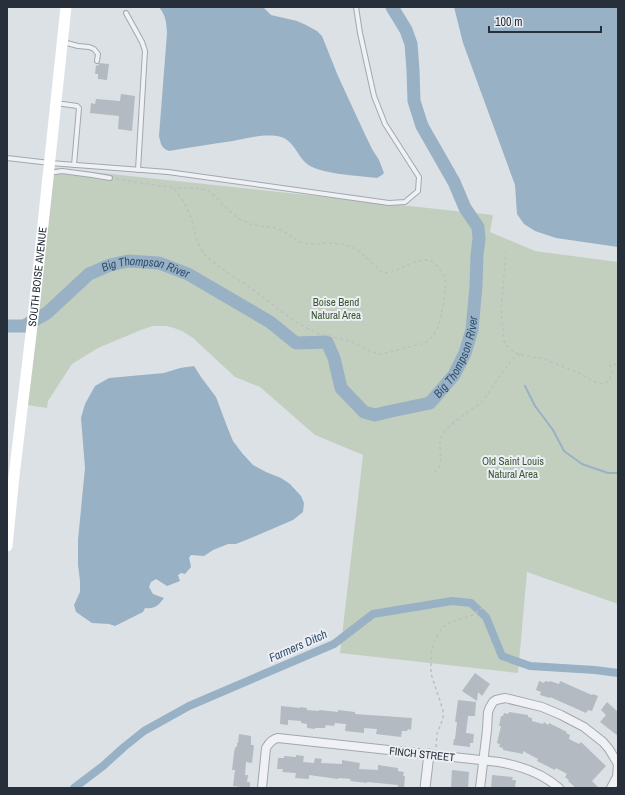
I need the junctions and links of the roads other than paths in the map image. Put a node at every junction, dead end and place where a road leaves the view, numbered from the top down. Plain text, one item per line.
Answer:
1 (66, 7) edge
2 (356, 7) edge
3 (126, 13) dead end
4 (62, 42) junction
5 (97, 61) dead end
6 (56, 103) junction
7 (7, 158) edge
8 (74, 164) junction
9 (49, 168) junction
10 (138, 170) junction
11 (110, 178) road end
12 (10, 476) edge
13 (7, 546) edge
14 (432, 755) junction
15 (483, 760) junction
16 (262, 788) edge
17 (425, 788) edge
18 (480, 788) edge
19 (559, 788) edge
20 (611, 788) edge

1 - 4 main road, SOUTH BOISE AVENUE
2 - 10 lane
3 - 10 lane
4 - 5 lane
4 - 6 main road, SOUTH BOISE AVENUE
6 - 8 lane
6 - 9 main road, SOUTH BOISE AVENUE
7 - 9 lane
8 - 9 lane
8 - 10 lane
9 - 11 lane
9 - 12 main road, SOUTH BOISE AVENUE
12 - 13 main road, SOUTH BOISE AVENUE
14 - 15 street, FINCH STREET
14 - 16 street, FINCH STREET
14 - 17 street
15 - 18 street
15 - 19 street, FINCH STREET
15 - 20 street

